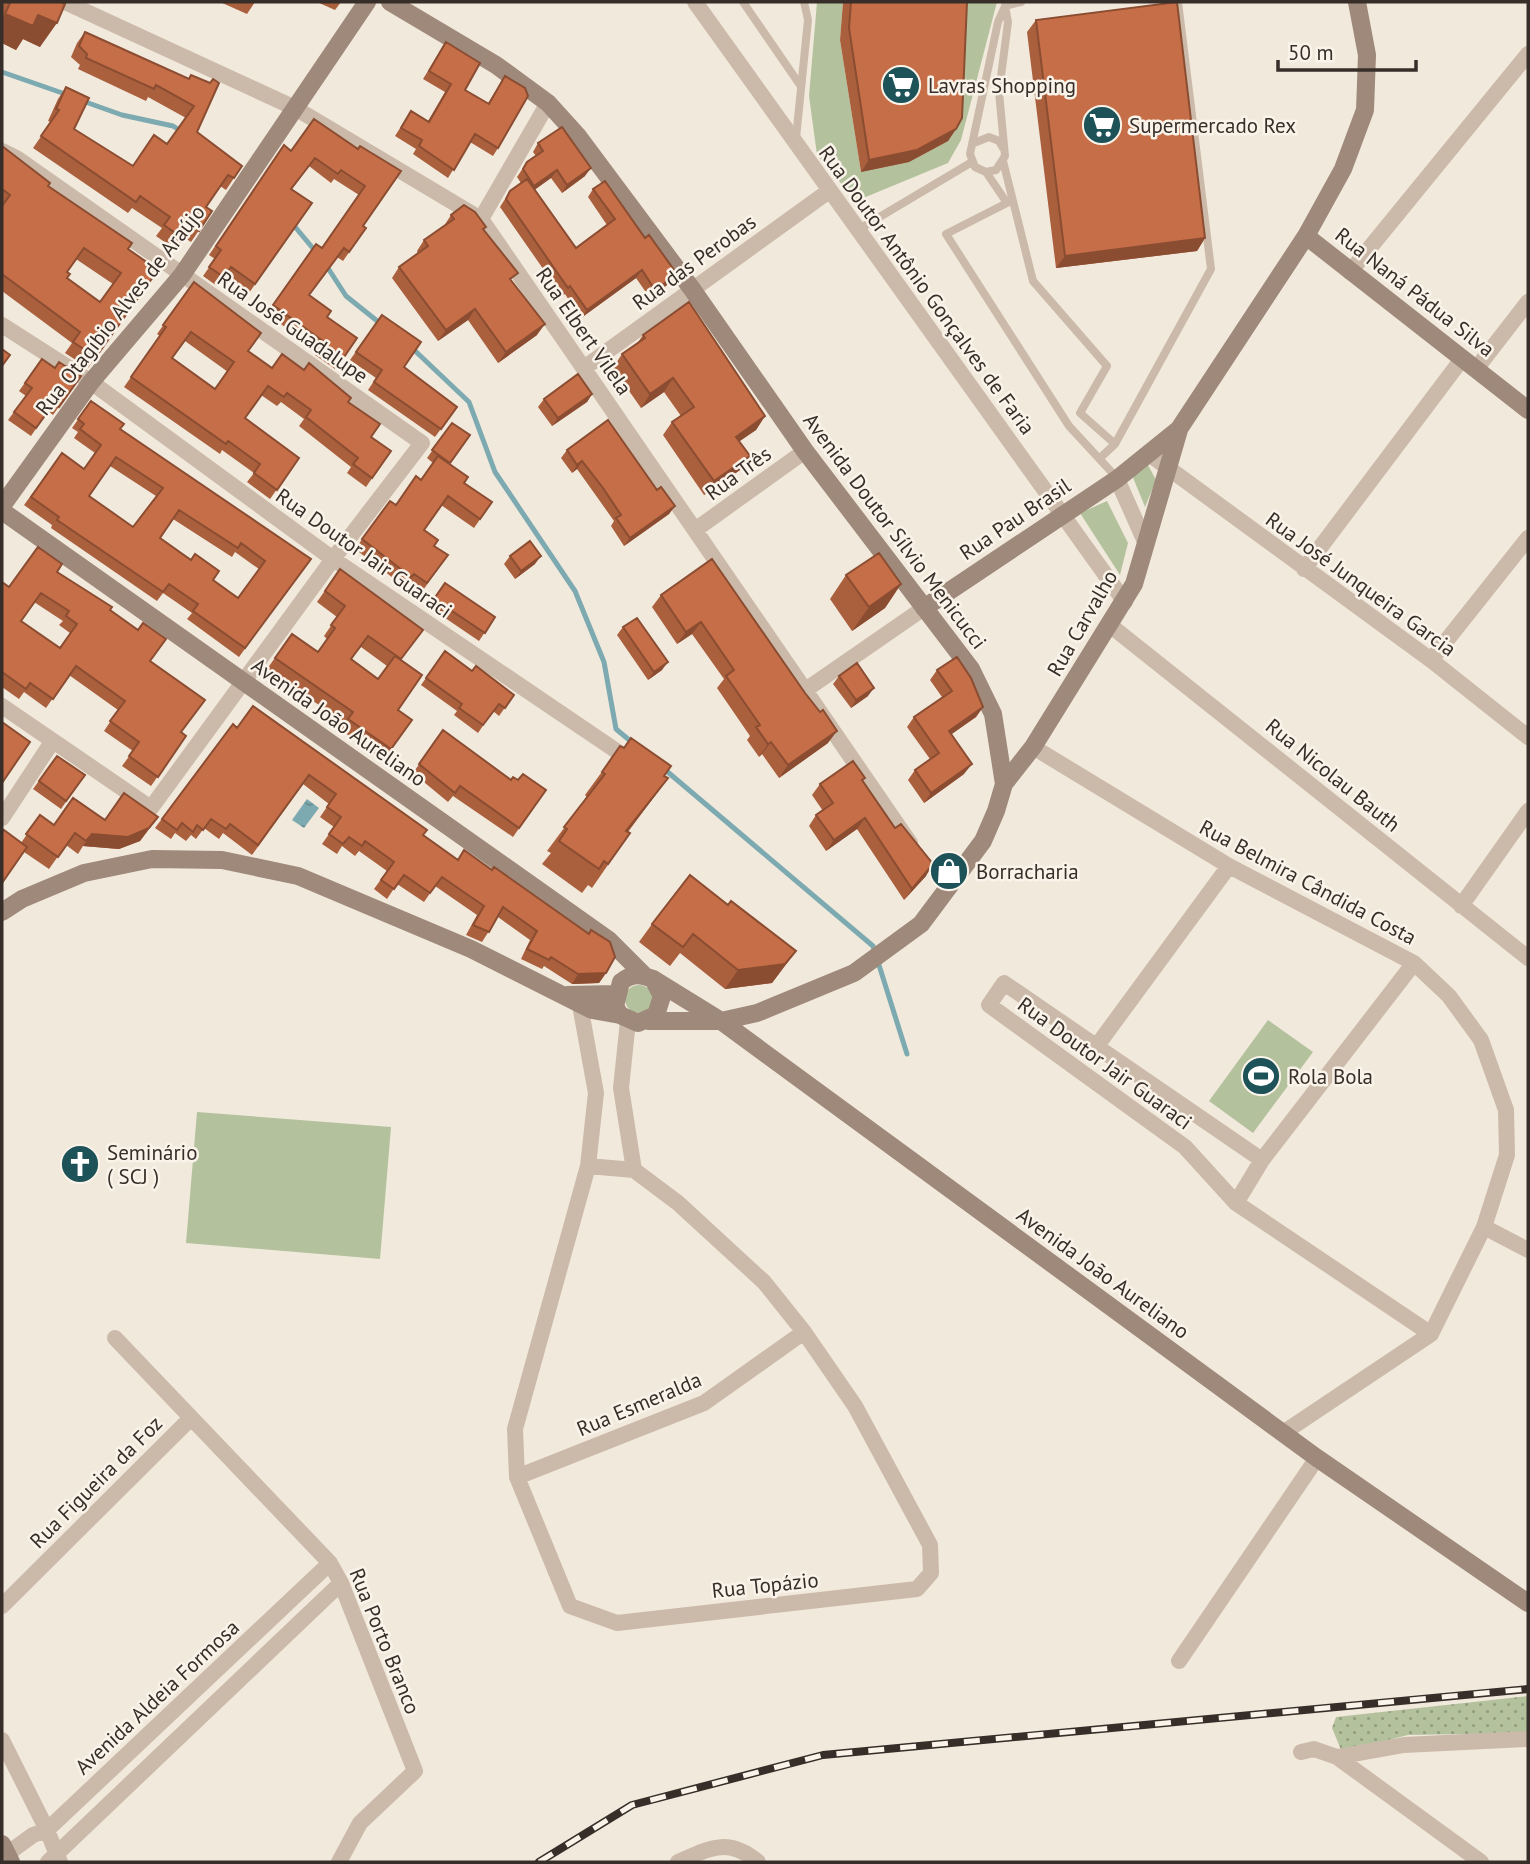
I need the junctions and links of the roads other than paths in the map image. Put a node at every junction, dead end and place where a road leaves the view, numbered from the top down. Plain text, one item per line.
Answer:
1 (65, 2) edge
2 (367, 2) edge
3 (390, 2) edge
4 (695, 2) edge
5 (743, 2) edge
6 (804, 2) edge
7 (1021, 2) edge
8 (1178, 2) edge
9 (1357, 2) edge
10 (1006, 4) edge
11 (1528, 54) edge
12 (800, 85) junction
13 (548, 103) junction
14 (295, 108) junction
15 (974, 143) junction
16 (795, 144) junction
17 (2, 151) edge
18 (1004, 151) junction
19 (1003, 161) junction
20 (972, 162) junction
21 (986, 172) junction
22 (829, 191) junction
23 (481, 219) junction
24 (856, 231) junction
25 (1307, 236) junction
26 (1350, 272) junction
27 (182, 275) junction
28 (692, 289) junction
29 (1528, 302) edge
30 (2, 325) edge
31 (1469, 364) junction
32 (584, 368) junction
33 (91, 382) junction
34 (1528, 410) edge
35 (1179, 429) junction
36 (1115, 444) junction
37 (805, 451) junction
38 (1149, 454) junction
39 (1100, 458) junction
40 (1167, 467) junction
41 (1117, 479) junction
42 (2, 509) edge
43 (1064, 514) junction
44 (695, 530) junction
45 (1528, 538) edge
46 (1146, 544) junction
47 (333, 559) junction
48 (1304, 569) junction
49 (1125, 602) junction
50 (924, 608) junction
51 (1111, 626) junction
52 (1431, 660) junction
53 (243, 682) junction
54 (804, 691) junction
55 (2, 706) edge
56 (1528, 737) edge
57 (52, 742) junction
58 (1033, 747) junction
59 (618, 752) edge
60 (1004, 784) junction
61 (1528, 811) edge
62 (2, 818) edge
63 (918, 853) edge
64 (1229, 866) junction
65 (1461, 906) junction
66 (2, 912) edge
67 (609, 940) junction
68 (1528, 958) edge
69 (1414, 963) junction
70 (648, 977) junction
71 (618, 988) junction
72 (575, 997) junction
73 (624, 1018) junction
74 (648, 1021) junction
75 (721, 1021) junction
76 (1096, 1047) junction
77 (621, 1088) junction
78 (596, 1093) junction
79 (1262, 1160) junction
80 (589, 1166) junction
81 (634, 1171) junction
82 (1236, 1203) junction
83 (1484, 1227) junction
84 (1528, 1250) edge
85 (804, 1332) junction
86 (1431, 1334) junction
87 (116, 1338) dead end
88 (190, 1419) junction
89 (1283, 1433) junction
90 (1317, 1458) junction
91 (517, 1477) junction
92 (331, 1563) junction
93 (341, 1583) junction
94 (1528, 1603) edge
95 (2, 1606) edge
96 (270, 1620) junction
97 (285, 1637) junction
98 (1180, 1661) dead end
99 (216, 1671) junction
100 (233, 1688) junction
101 (147, 1736) junction
102 (1528, 1739) edge
103 (2, 1740) edge
104 (1301, 1752) dead end
105 (164, 1754) junction
106 (1337, 1758) junction
107 (89, 1790) junction
108 (106, 1809) junction
109 (47, 1830) junction
110 (7, 1853) edge
111 (55, 1860) edge
112 (339, 1862) edge
113 (678, 1862) edge
114 (758, 1862) edge
115 (1481, 1862) edge

1 - 14 street, Rua Elbert Vilela
2 - 14 main road, Rua Otagíbio Alves de Araújo
3 - 13 main road, Avenida Doutor Sílvio Menicucci
4 - 16 street, Rua Doutor Antônio Gonçalves de Faria
5 - 12 lane
6 - 12 lane
7 - 10 lane
8 - 36 lane
9 - 25 main road
10 - 15 lane
10 - 18 lane
11 - 26 street
12 - 16 lane
13 - 23 street
13 - 28 main road, Avenida Doutor Sílvio Menicucci
14 - 23 street, Rua Elbert Vilela
14 - 27 main road, Rua Otagíbio Alves de Araújo
15 - 18 lane
15 - 20 lane
16 - 22 street, Rua Doutor Antônio Gonçalves de Faria
17 - 27 street, Rua José Guadalupe
18 - 19 lane
19 - 21 lane
19 - 36 lane
20 - 21 lane
20 - 24 lane
21 - 39 lane
22 - 24 street, Rua Doutor Antônio Gonçalves de Faria
22 - 28 street, Rua das Perobas
23 - 32 street, Rua Elbert Vilela
24 - 43 street, Rua Doutor Antônio Gonçalves de Faria
25 - 26 main road, Rua Naná Pádua Silva
25 - 35 main road
26 - 31 main road, Rua Naná Pádua Silva
27 - 33 main road, Rua Otagíbio Alves de Araújo
27 - 47 street, Rua José Guadalupe
28 - 32 street, Rua das Perobas
28 - 37 main road, Avenida Doutor Sílvio Menicucci
29 - 31 street
30 - 33 street, Rua Doutor Jair Guaraci
31 - 34 main road, Rua Naná Pádua Silva
31 - 48 street
32 - 44 street, Rua Elbert Vilela
33 - 42 main road, Rua Otagíbio Alves de Araújo
33 - 47 street, Rua Doutor Jair Guaraci
35 - 38 main road, Rua Pau Brasil
35 - 40 main road, Rua Carvalho
36 - 39 lane
37 - 44 street, Rua Três
37 - 50 main road, Avenida Doutor Sílvio Menicucci
38 - 40 street, Rua José Junqueira Garcia
38 - 41 main road, Rua Pau Brasil
39 - 41 lane
40 - 46 main road, Rua Carvalho
40 - 48 street, Rua José Junqueira Garcia
41 - 43 main road, Rua Pau Brasil
41 - 46 street
42 - 53 main road, Avenida João Aureliano
43 - 49 street, Rua Doutor Antônio Gonçalves de Faria
43 - 50 main road, Rua Pau Brasil
44 - 54 street, Rua Elbert Vilela
45 - 52 street
46 - 49 main road, Rua Carvalho
47 - 53 street
47 - 59 street, Rua Doutor Jair Guaraci
48 - 52 street, Rua José Junqueira Garcia
49 - 51 main road, Rua Carvalho
50 - 54 street, Rua Pau Brasil
50 - 60 main road, Avenida Doutor Sílvio Menicucci
51 - 58 main road, Rua Carvalho
51 - 65 street, Rua Nicolau Bauth
52 - 56 street, Rua José Junqueira Garcia
53 - 57 street
53 - 67 main road, Avenida João Aureliano
54 - 63 street, Rua Elbert Vilela
55 - 57 street
57 - 62 street
58 - 60 main road, Rua Carvalho
58 - 64 street, Rua Belmira Cândida Costa
60 - 75 main road
61 - 65 street
64 - 69 street, Rua Belmira Cândida Costa
64 - 76 street
65 - 68 street, Rua Nicolau Bauth
66 - 72 main road
67 - 70 main road, Avenida João Aureliano
67 - 71 main road
69 - 79 street
69 - 83 street, Rua Belmira Cândida Costa
70 - 71 main road
70 - 74 main road
70 - 75 main road, Avenida João Aureliano
71 - 72 main road
71 - 73 main road
72 - 73 main road
72 - 78 street, Rua Topázio
73 - 74 main road
73 - 77 street
74 - 75 main road
75 - 89 main road, Avenida João Aureliano
76 - 79 street, Rua Doutor Jair Guaraci
76 - 82 street, Rua Doutor Jair Guaraci
77 - 78 street
77 - 81 street
78 - 80 street, Rua Topázio
79 - 82 street
80 - 81 street
80 - 91 street, Rua Topázio
81 - 85 street, Rua Topázio
82 - 86 street, Rua Doutor Jair Guaraci
83 - 84 street
83 - 86 street, Rua Belmira Cândida Costa
85 - 91 street, Rua Esmeralda
85 - 91 street, Rua Topázio
86 - 89 street, Rua Belmira Cândida Costa
87 - 88 street, Rua Porto Branco
88 - 92 street, Rua Porto Branco
88 - 95 street, Rua Figueira da Foz
89 - 90 main road, Avenida João Aureliano
90 - 94 main road, Avenida João Aureliano
90 - 98 street
92 - 93 street, Rua Porto Branco
92 - 96 street, Avenida Aldeia Formosa
93 - 97 street, Avenida Aldeia Formosa
93 - 112 street, Rua Porto Branco
96 - 97 street
96 - 99 street, Avenida Aldeia Formosa
97 - 100 street, Avenida Aldeia Formosa
99 - 100 street
99 - 101 street, Avenida Aldeia Formosa
100 - 105 street, Avenida Aldeia Formosa
101 - 105 street
101 - 107 street, Avenida Aldeia Formosa
102 - 106 street
103 - 109 street
104 - 106 street
105 - 108 street, Avenida Aldeia Formosa
106 - 115 street
107 - 108 street
107 - 109 street, Avenida Aldeia Formosa
108 - 111 street, Avenida Aldeia Formosa
109 - 110 street, Avenida Aldeia Formosa
109 - 111 street
113 - 114 street

